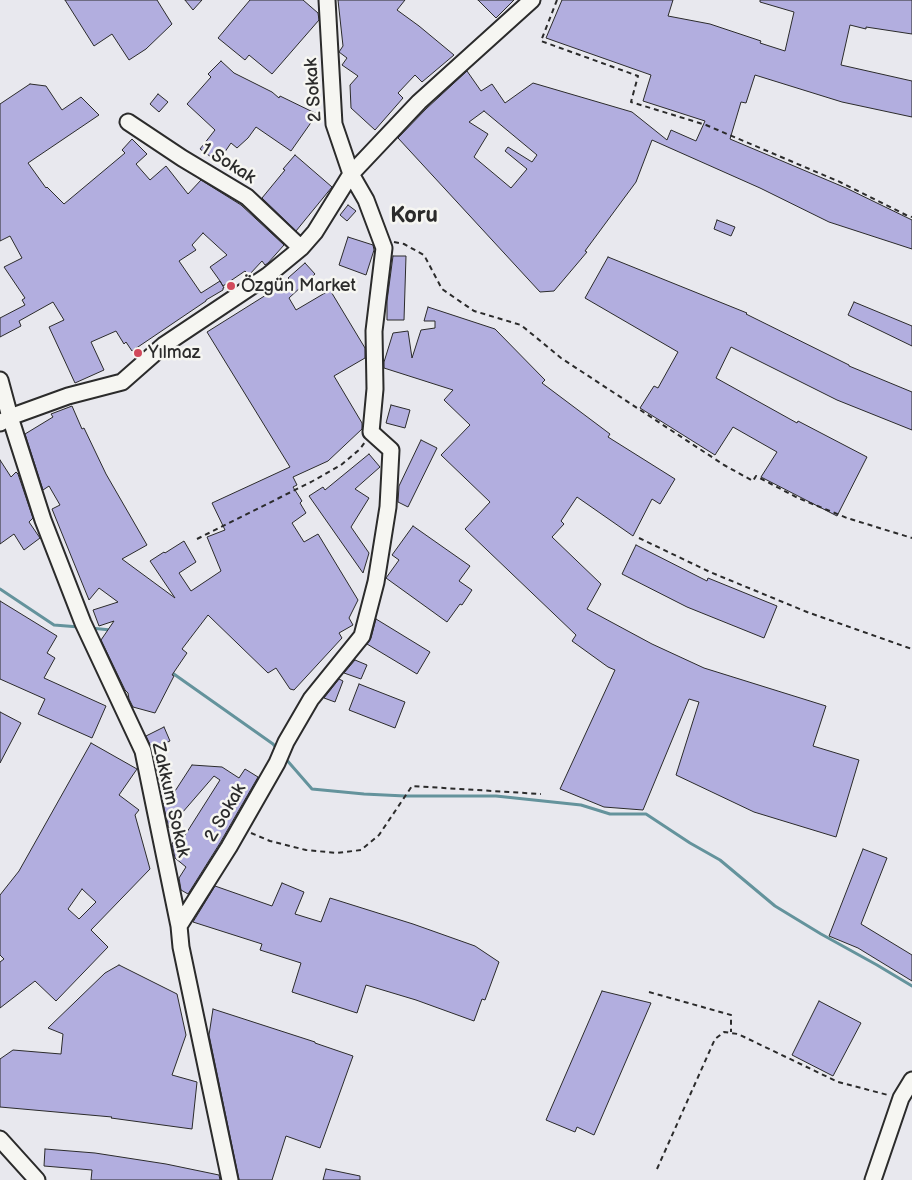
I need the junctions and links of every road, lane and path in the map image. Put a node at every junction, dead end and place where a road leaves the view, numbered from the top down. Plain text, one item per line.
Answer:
1 (326, 0) edge
2 (532, 0) edge
3 (557, 0) edge
4 (128, 122) dead end
5 (351, 174) junction
6 (912, 217) edge
7 (381, 239) junction
8 (301, 248) junction
9 (0, 380) edge
10 (5, 420) edge
11 (371, 432) junction
12 (639, 538) dead end
13 (912, 538) edge
14 (197, 539) dead end
15 (912, 649) edge
16 (542, 794) dead end
17 (239, 828) junction
18 (179, 926) junction
19 (649, 992) dead end
20 (731, 1033) junction
21 (912, 1080) edge
22 (901, 1098) junction
23 (0, 1139) edge
24 (657, 1169) dead end
25 (37, 1180) edge
26 (230, 1180) edge
27 (873, 1180) edge

1 - 5 street, 2 Sokak
2 - 5 street
3 - 6 path
4 - 8 street, 1 Sokak
5 - 7 street, 2 Sokak
5 - 8 street
7 - 11 street, 2 Sokak
7 - 13 path
8 - 10 street
9 - 10 street, Zakkum Sokak
10 - 18 street, Zakkum Sokak
11 - 14 path
11 - 17 street, 2 Sokak
12 - 15 path
16 - 17 path
17 - 18 street, 2 Sokak
18 - 26 street, Zakkum Sokak
19 - 20 path
20 - 22 path
20 - 24 path
21 - 22 street
22 - 27 street
23 - 25 street

